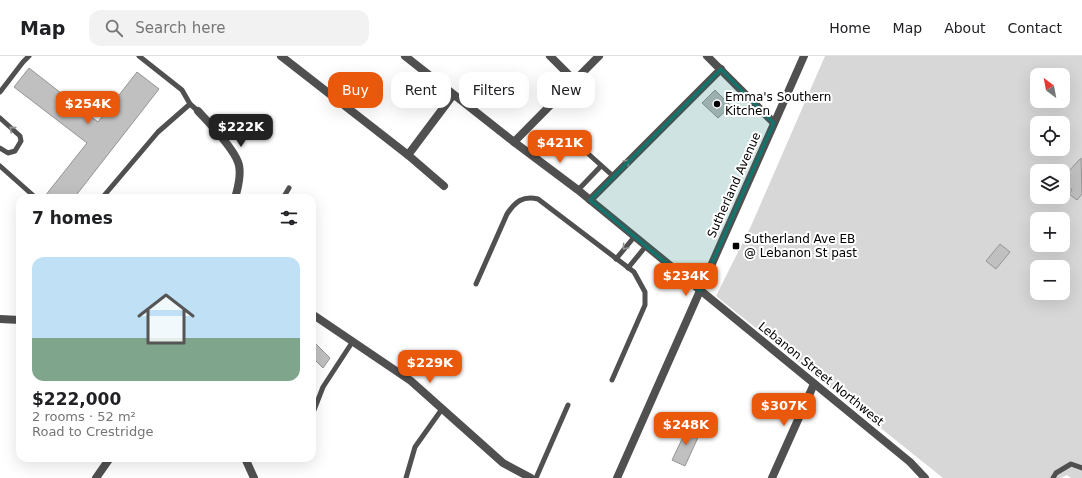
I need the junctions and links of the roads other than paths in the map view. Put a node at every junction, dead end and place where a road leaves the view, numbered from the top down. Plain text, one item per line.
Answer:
1 (29, 56) edge
2 (139, 56) edge
3 (281, 56) edge
4 (405, 56) edge
5 (550, 56) edge
6 (599, 56) edge
7 (707, 56) edge
8 (804, 56) edge
9 (721, 69) junction
10 (567, 72) edge
11 (583, 72) edge
12 (0, 92) edge
13 (453, 95) junction
14 (190, 104) junction
15 (547, 108) edge
16 (198, 111) joint
17 (0, 118) edge
18 (774, 123) junction
19 (514, 142) junction
20 (0, 148) edge
21 (584, 150) dead end
22 (408, 155) junction
23 (0, 166) edge
24 (601, 166) junction
25 (613, 176) junction
26 (444, 186) dead end
27 (289, 188) dead end
28 (578, 190) junction
29 (32, 194) edge
30 (105, 194) edge
31 (236, 194) edge
32 (285, 194) edge
33 (590, 200) junction
34 (634, 236) junction
35 (646, 246) junction
36 (616, 259) junction
37 (628, 268) junction
38 (476, 284) dead end
39 (700, 290) junction
40 (316, 317) edge
41 (0, 319) edge
42 (16, 320) edge
43 (353, 341) junction
44 (612, 380) dead end
45 (814, 384) junction
46 (316, 404) edge
47 (568, 405) dead end
48 (442, 409) junction
49 (107, 462) edge
50 (247, 462) edge
51 (1082, 468) edge
52 (922, 477) edge
53 (96, 478) edge
54 (254, 478) edge
55 (406, 478) edge
56 (531, 478) edge
57 (536, 478) edge
58 (617, 478) edge
59 (772, 478) edge
60 (1052, 478) edge

1 - 12 lane
2 - 14 lane
3 - 22 street
4 - 13 street, Lebanon Street Northwest
5 - 10 street
6 - 11 street
7 - 9 street
8 - 18 street, Sutherland Avenue
9 - 18 street
25 -> 9 street
13 - 19 street, Lebanon Street Northwest
13 - 22 street
14 - 16 lane
14 - 30 lane
15 - 19 street
16 - 31 street
20 -> 17 lane
18 - 39 street, Sutherland Avenue
19 - 28 street, Lebanon Street Northwest
21 - 24 lane
22 - 26 street
23 - 29 lane
24 - 25 lane
24 - 28 lane
25 - 33 street
27 - 32 lane
28 - 33 street, Lebanon Street Northwest
33 - 34 street, Lebanon Street Northwest
34 - 35 street, Lebanon Street Northwest
34 -> 36 lane
35 - 37 lane
35 - 39 street, Lebanon Street Northwest
36 - 37 lane
36 - 38 lane
37 - 44 lane
39 - 45 street, Lebanon Street Northwest
39 - 58 street, Sutherland Avenue
40 - 43 street
41 - 42 street
43 - 46 lane
43 - 48 street
45 - 52 street, Lebanon Street Northwest
45 - 59 street
47 - 57 lane
48 - 55 lane
48 - 56 street
49 - 53 street
50 - 54 street
51 - 60 lane

